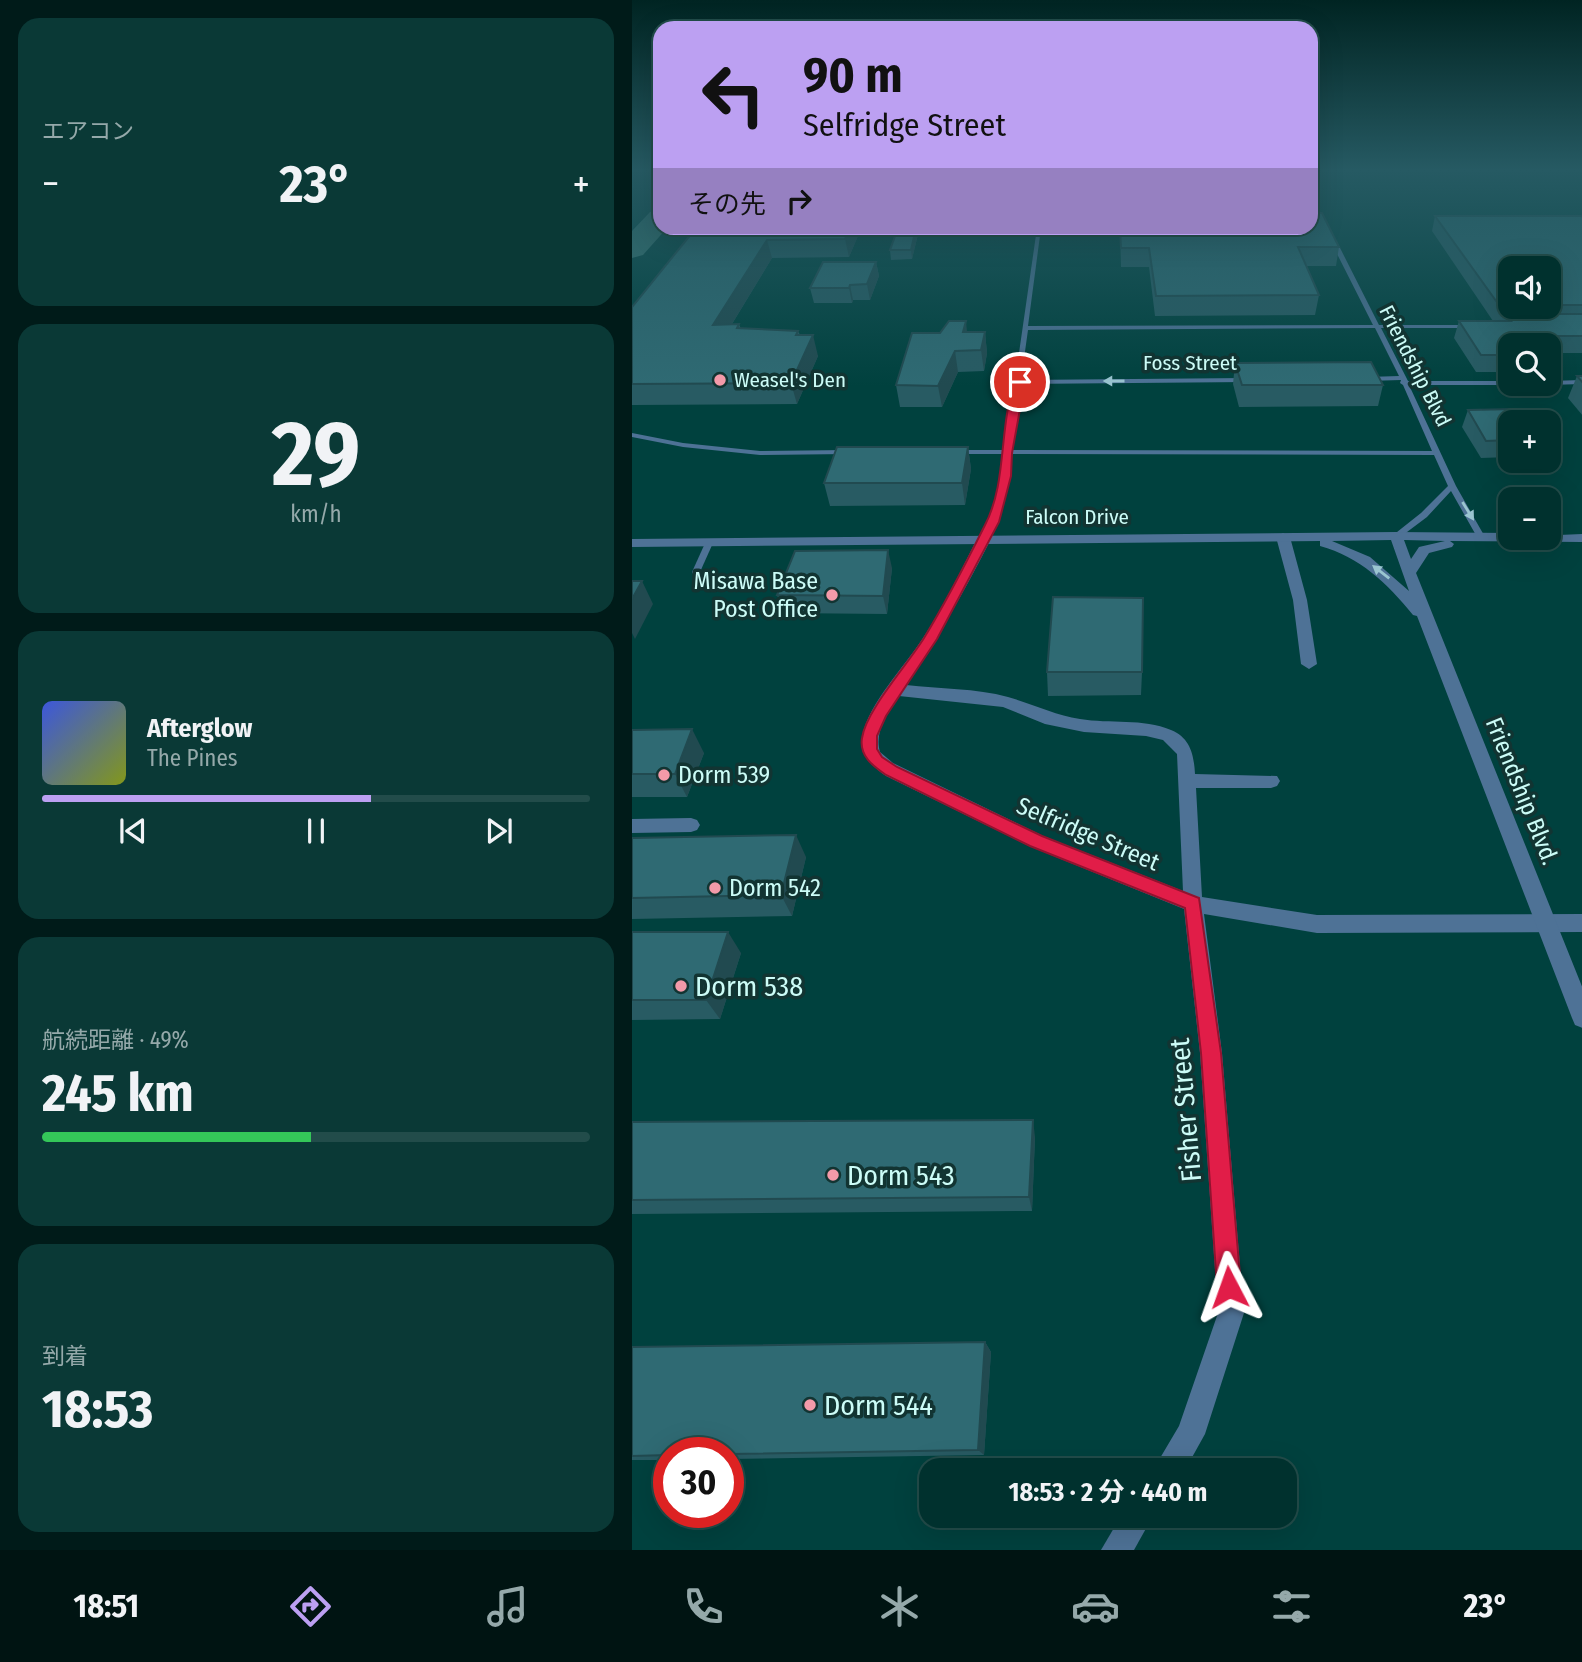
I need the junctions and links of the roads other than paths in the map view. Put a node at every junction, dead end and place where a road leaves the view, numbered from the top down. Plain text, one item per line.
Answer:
1 (1037, 241) edge
2 (1334, 241) edge
3 (1375, 327) junction
4 (1472, 327) edge
5 (1024, 328) junction
6 (1362, 379) edge
7 (1253, 380) edge
8 (1403, 381) junction
9 (1020, 382) junction
10 (1498, 383) edge
11 (1561, 383) edge
12 (1582, 383) edge
13 (632, 435) edge
14 (857, 452) edge
15 (952, 452) edge
16 (1007, 453) junction
17 (1438, 453) junction
18 (1452, 486) junction
19 (1396, 536) junction
20 (1291, 537) junction
21 (1481, 537) junction
22 (1582, 538) edge
23 (984, 539) junction
24 (632, 543) edge
25 (709, 543) junction
26 (696, 572) dead end
27 (1410, 572) junction
28 (1427, 623) junction
29 (1309, 664) dead end
30 (897, 690) junction
31 (1186, 781) junction
32 (1271, 781) dead end
33 (691, 825) dead end
34 (632, 826) edge
35 (1193, 904) junction
36 (1582, 923) edge
37 (1547, 924) junction
38 (1582, 1018) edge
39 (1176, 1458) edge
40 (1130, 1528) edge
41 (1116, 1550) edge

1 - 5 lane
2 - 3 lane, Friendship Blvd
3 - 4 lane
3 - 5 lane
3 - 8 lane, Friendship Blvd
5 - 9 lane
6 - 8 lane
7 -> 9 lane, Foss Street
8 - 10 lane
8 - 17 lane, Friendship Blvd
9 - 16 lane
11 - 12 lane
13 - 14 lane
15 - 16 lane
16 - 17 lane
16 - 23 lane
17 - 18 lane, Friendship Blvd
18 - 19 lane
18 -> 21 lane, Friendship Blvd
19 - 20 street, Falcon Drive
19 - 21 street, Falcon Drive
19 - 27 street, Friendship Blvd.
20 - 23 street, Falcon Drive
28 -> 20 street, Friendship Blvd.
20 - 29 street
21 - 22 street
21 - 27 street
23 - 25 street, Falcon Drive
23 - 30 street, Selfridge Street
24 - 25 street, Falcon Drive
25 - 26 lane
27 - 28 street, Friendship Blvd.
28 - 37 street, Friendship Blvd.
30 - 31 street, Fisher Street
30 - 35 street, Selfridge Street
31 - 32 street
31 - 35 street, Fisher Street
33 - 34 street
35 - 37 street, Selfridge Street
35 - 39 street, Fisher Street
36 - 37 street, Selfridge Street
37 - 38 street, Friendship Blvd.
40 - 41 street

